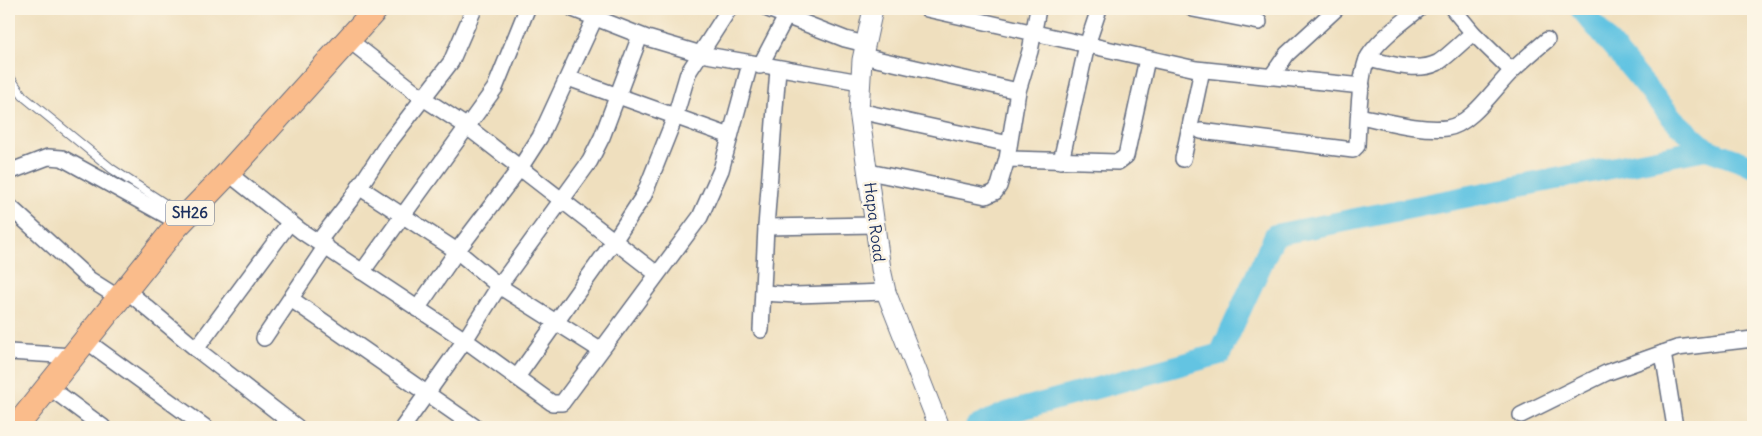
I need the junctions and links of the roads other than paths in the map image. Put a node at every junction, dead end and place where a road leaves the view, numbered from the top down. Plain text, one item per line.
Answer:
1 (376, 9) edge
2 (474, 9) edge
3 (526, 9) edge
4 (573, 9) edge
5 (729, 9) edge
6 (768, 9) edge
7 (873, 9) edge
8 (927, 9) edge
9 (1038, 9) edge
10 (1099, 9) edge
11 (1193, 9) edge
12 (1336, 9) edge
13 (1419, 9) edge
14 (1452, 9) edge
15 (597, 13) edge
16 (788, 13) edge
17 (1259, 22) dead end
18 (1034, 32) junction
19 (1473, 33) junction
20 (640, 36) junction
21 (349, 40) junction
22 (1547, 40) dead end
23 (1087, 45) junction
24 (864, 50) junction
25 (701, 54) junction
26 (1147, 59) junction
27 (1367, 59) junction
28 (755, 65) junction
29 (778, 69) junction
30 (1202, 70) junction
31 (1512, 70) junction
32 (9, 76) edge
33 (1271, 77) junction
34 (568, 78) junction
35 (860, 82) junction
36 (1362, 86) junction
37 (9, 88) edge
38 (18, 90) junction
39 (1018, 90) junction
40 (617, 97) junction
41 (423, 98) junction
42 (859, 111) junction
43 (1359, 116) junction
44 (675, 117) junction
45 (466, 126) junction
46 (1201, 131) dead end
47 (730, 136) junction
48 (1009, 144) junction
49 (1007, 159) junction
50 (1182, 159) dead end
51 (1061, 161) junction
52 (520, 168) junction
53 (9, 172) edge
54 (869, 172) junction
55 (228, 173) junction
56 (359, 187) junction
57 (562, 201) junction
58 (9, 206) edge
59 (403, 217) junction
60 (183, 220) junction
61 (290, 222) junction
62 (875, 225) junction
63 (766, 227) junction
64 (614, 241) junction
65 (322, 244) junction
66 (456, 251) junction
67 (362, 272) junction
68 (657, 274) junction
69 (499, 286) junction
70 (886, 292) junction
71 (762, 293) junction
72 (123, 294) junction
73 (291, 298) junction
74 (417, 310) junction
75 (555, 321) junction
76 (761, 330) dead end
77 (264, 338) dead end
78 (1753, 339) edge
79 (466, 340) junction
80 (79, 348) junction
81 (196, 349) junction
82 (600, 350) junction
83 (9, 352) edge
84 (1663, 354) junction
85 (517, 377) junction
86 (49, 386) junction
87 (427, 392) junction
88 (1521, 415) dead end
89 (16, 427) edge
90 (103, 427) edge
91 (205, 427) edge
92 (297, 427) edge
93 (403, 427) edge
94 (475, 427) edge
95 (938, 427) edge
96 (1675, 427) edge

1 - 21 main road, SH26
2 - 41 street
3 - 45 street
4 - 15 street
5 - 25 street
6 - 16 street
7 - 24 street, Hapa Road
8 - 18 street
9 - 18 street
10 - 23 street
11 - 17 street
12 - 33 street
13 - 27 street
14 - 19 street
15 - 20 street
15 - 34 street
16 - 24 street
16 - 28 street
18 - 23 street
18 - 39 street
19 - 27 street
19 - 31 street
20 - 25 street
20 - 40 street
21 - 41 street
21 - 55 main road, SH26
22 - 31 street
23 - 26 street
23 - 51 street
24 - 35 street, Hapa Road
24 - 39 street
25 - 28 street
25 - 44 street
26 - 30 street
26 - 51 street
27 - 36 street
28 - 29 street
28 - 47 street
29 - 35 street
29 - 63 street
30 - 33 street
30 - 50 street
31 - 43 street
32 - 38 lane
33 - 36 street
34 - 40 street
34 - 52 street
35 - 42 street, Hapa Road
36 - 43 street
37 - 38 lane
38 - 60 lane
39 - 48 street
40 - 44 street
40 - 57 street
41 - 45 street
41 - 56 street
42 - 48 street
42 - 54 street, Hapa Road
43 - 46 street
44 - 47 street
44 - 64 street
45 - 52 street
45 - 59 street
47 - 68 street
48 - 49 street
49 - 51 street
49 - 54 street
52 - 57 street
52 - 66 street
53 - 60 street
54 - 62 street, Hapa Road
55 - 60 main road, SH26
55 - 61 street
56 - 59 street
56 - 65 street
57 - 64 street
57 - 69 street
58 - 72 street
59 - 66 street
59 - 67 street
60 - 72 main road, SH26
61 - 65 street
61 - 81 street
62 - 63 street
62 - 70 street, Hapa Road
63 - 71 street
64 - 68 street
64 - 75 street
65 - 67 street
65 - 73 street
66 - 69 street
66 - 74 street
67 - 74 street
68 - 82 street
69 - 75 street
69 - 79 street
70 - 71 street
70 - 95 street, Hapa Road
71 - 76 street
72 - 80 main road, SH26
72 - 81 street
73 - 77 street
73 - 87 street
74 - 79 street
75 - 82 street
75 - 85 street
78 - 84 street
79 - 85 street
79 - 87 street
80 - 83 street
80 - 86 main road, SH26
80 - 91 street
81 - 92 street
82 - 85 street
84 - 88 street
84 - 96 street
86 - 89 main road, SH26
86 - 90 street
87 - 93 street
87 - 94 street

